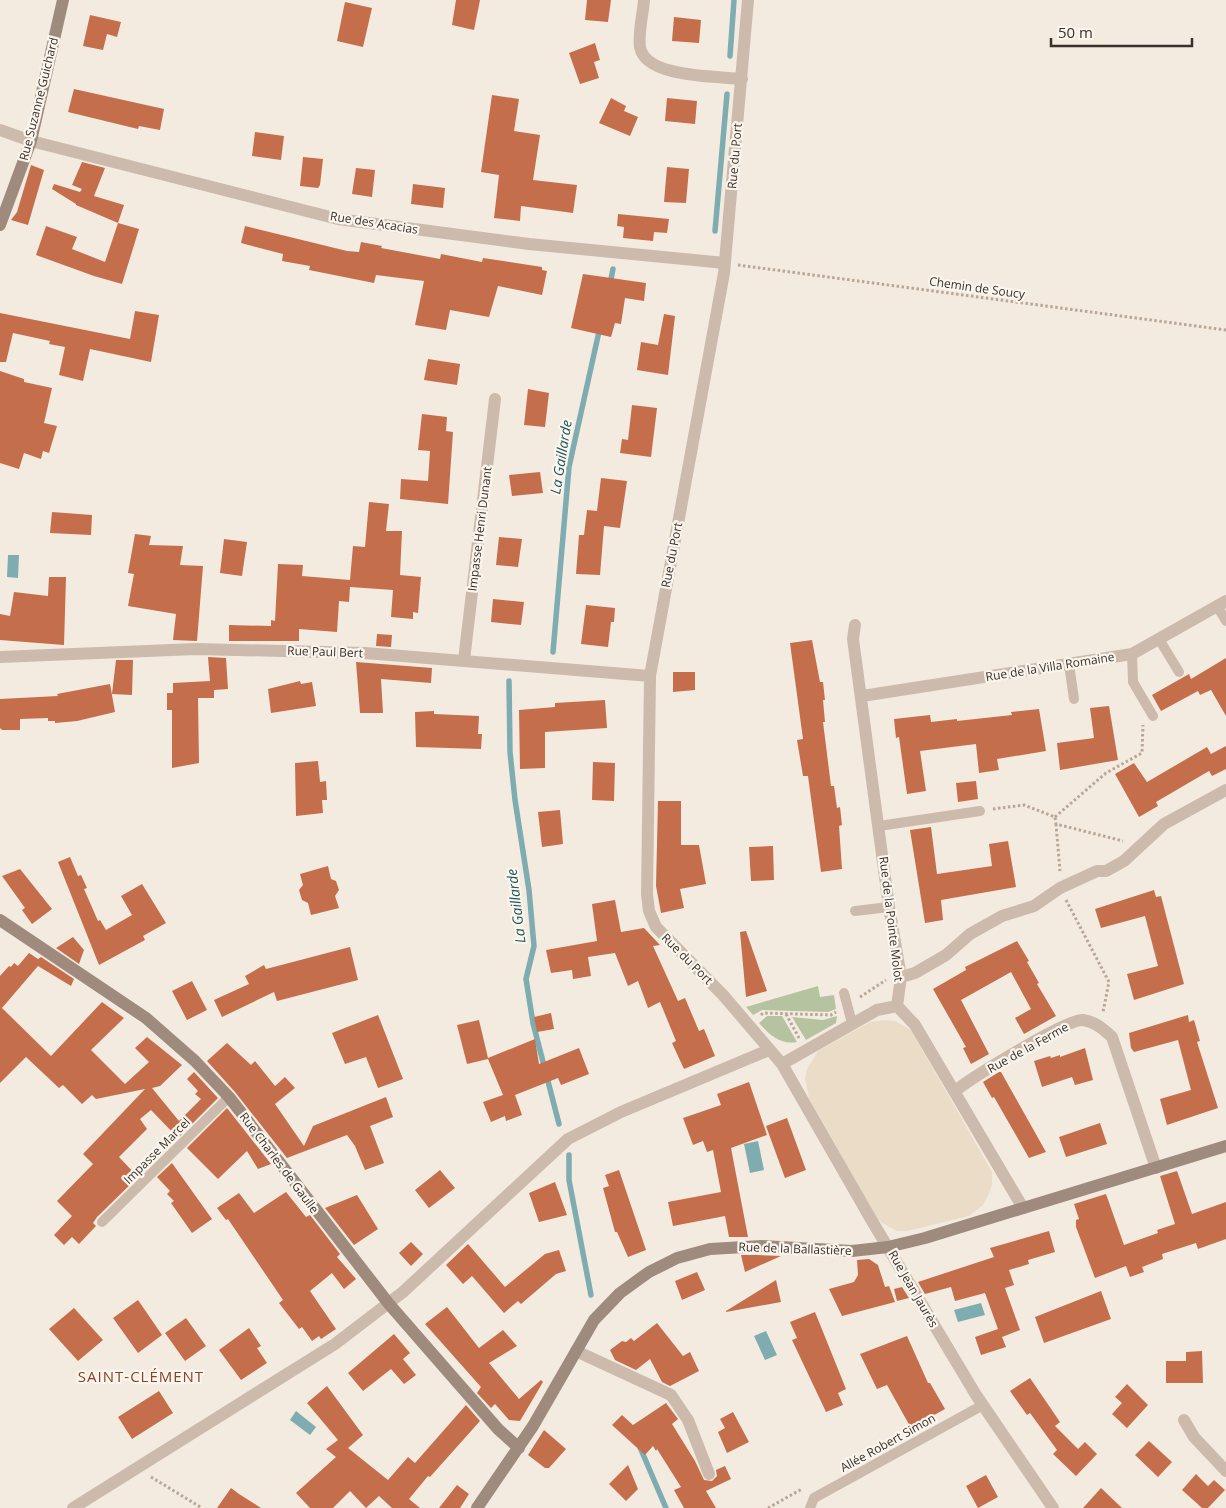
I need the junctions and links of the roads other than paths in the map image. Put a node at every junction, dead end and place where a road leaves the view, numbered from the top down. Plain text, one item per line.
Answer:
1 (63, 0) edge
2 (644, 0) edge
3 (748, 0) edge
4 (742, 79) junction
5 (0, 130) edge
6 (31, 141) junction
7 (0, 225) edge
8 (725, 263) junction
9 (495, 399) dead end
10 (1222, 604) edge
11 (1226, 622) edge
12 (855, 625) dead end
13 (1159, 639) junction
14 (1132, 654) junction
15 (0, 657) edge
16 (464, 660) junction
17 (1069, 664) junction
18 (1179, 672) dead end
19 (650, 676) junction
20 (862, 696) junction
21 (1074, 699) dead end
22 (1153, 716) road end
23 (1226, 790) edge
24 (980, 811) road end
25 (879, 826) junction
26 (889, 907) junction
27 (855, 911) dead end
28 (0, 920) edge
29 (901, 977) junction
30 (844, 993) dead end
31 (897, 1006) junction
32 (852, 1023) junction
33 (769, 1050) junction
34 (782, 1064) junction
35 (955, 1090) junction
36 (229, 1097) junction
37 (1226, 1146) edge
38 (1156, 1168) junction
39 (1023, 1208) junction
40 (102, 1222) dead end
41 (888, 1247) junction
42 (389, 1304) junction
43 (576, 1351) junction
44 (983, 1405) junction
45 (1184, 1420) dead end
46 (519, 1448) junction
47 (1226, 1471) edge
48 (709, 1474) dead end
49 (73, 1508) edge
50 (477, 1508) edge
51 (810, 1508) edge
52 (1054, 1508) edge

1 - 6 street, Rue Suzanne Guichard
2 - 4 street
3 - 4 street, Rue du Port
4 - 8 street, Rue du Port
5 - 6 street, Rue des Acacias
6 - 7 street, Rue Suzanne Guichard
6 - 8 street, Rue des Acacias
8 - 19 street, Rue du Port
9 - 16 street, Impasse Henri Dunant
10 - 11 lane
10 - 13 street, Rue de la Villa Romaine
12 - 20 street, Rue de la Pointe Molot
13 - 14 street, Rue de la Villa Romaine
13 - 18 lane
14 - 17 street, Rue de la Villa Romaine
14 - 22 lane
15 - 16 street, Rue Paul Bert
16 - 19 street, Rue Paul Bert
17 - 20 street, Rue de la Villa Romaine
17 - 21 lane
19 - 33 street, Rue du Port
20 - 25 street, Rue de la Pointe Molot
23 - 29 street
24 - 25 lane
25 - 26 street, Rue de la Pointe Molot
26 - 27 lane
26 - 29 street, Rue de la Pointe Molot
28 - 36 street, Rue Charles de Gaulle
29 - 31 street, Rue de la Pointe Molot
30 - 32 lane
31 - 32 street
31 - 35 street
32 - 34 street
33 - 34 street, Rue du Port
33 - 42 street
34 - 41 street, Rue Jean Jaurès
35 - 38 street, Rue de la Ferme
35 - 39 street
36 - 40 lane, Impasse Marcel
36 - 42 street, Rue Charles de Gaulle
37 - 38 street, Rue de la Ballastière
38 - 39 street, Rue de la Ballastière
39 - 41 street, Rue de la Ballastière
41 - 43 street, Rue de la Ballastière
41 - 44 street, Rue Jean Jaurès
42 - 46 street, Rue Charles de Gaulle
42 - 49 street
43 - 46 street, Rue de la Ballastière
43 - 48 street
44 - 51 lane, Allée Robert Simon
44 - 52 street, Rue Jean Jaurès
45 - 47 street
46 - 50 street, Rue de la Ballastière

